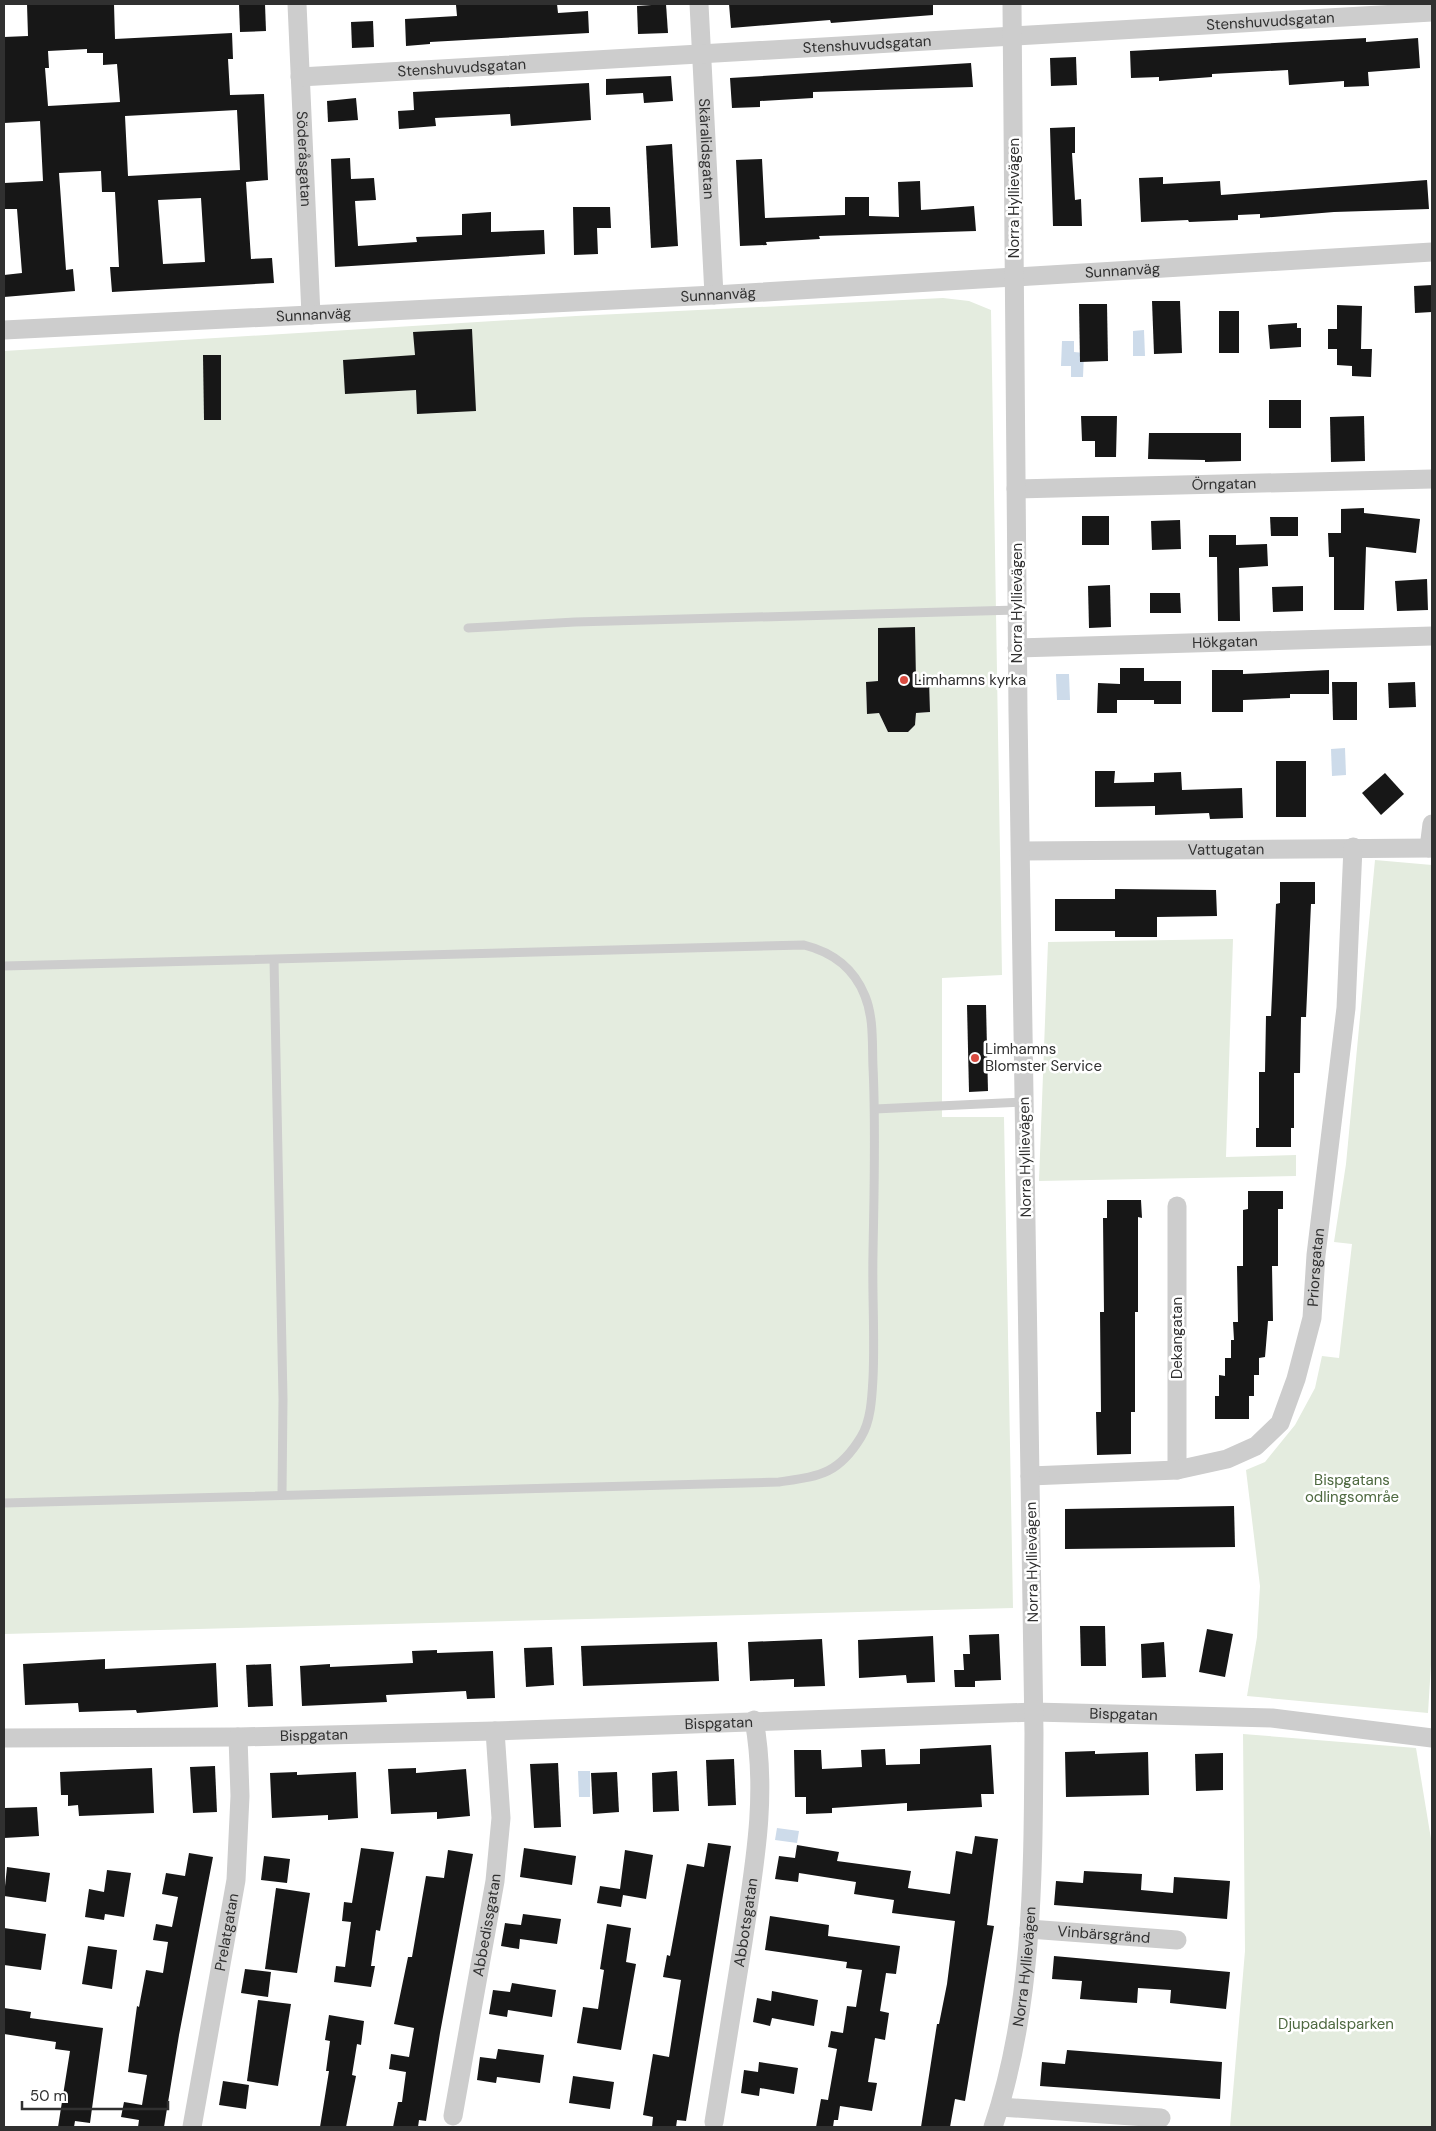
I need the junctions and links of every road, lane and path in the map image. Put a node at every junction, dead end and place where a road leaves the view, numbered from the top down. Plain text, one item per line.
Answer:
1 (297, 4) edge
2 (699, 4) edge
3 (1012, 4) edge
4 (1340, 11) edge
5 (1432, 12) edge
6 (1013, 35) junction
7 (701, 54) junction
8 (300, 77) junction
9 (1432, 252) edge
10 (1015, 276) junction
11 (714, 295) junction
12 (311, 315) junction
13 (4, 330) edge
14 (1432, 479) edge
15 (1016, 489) junction
16 (1017, 610) junction
17 (468, 628) dead end
18 (1432, 636) edge
19 (1017, 648) junction
20 (1432, 824) edge
21 (1353, 847) junction
22 (1431, 848) edge
23 (1021, 851) junction
24 (274, 960) junction
25 (4, 966) edge
26 (1024, 1102) junction
27 (875, 1109) junction
28 (1177, 1206) dead end
29 (1177, 1470) junction
30 (1030, 1476) junction
31 (282, 1494) junction
32 (4, 1503) edge
33 (1034, 1712) junction
34 (754, 1720) junction
35 (495, 1731) junction
36 (238, 1737) junction
37 (4, 1738) edge
38 (1432, 1738) edge
39 (1029, 1929) junction
40 (1177, 1940) dead end
41 (1000, 2107) junction
42 (453, 2116) dead end
43 (1161, 2118) dead end
44 (714, 2122) dead end
45 (192, 2127) edge
46 (993, 2127) edge

1 - 8 street, Söderåsgatan
2 - 7 street, Skäralidsgatan
3 - 6 street, Norra Hyllievägen
4 - 5 street, Stenshuvudsgatan
4 - 6 street, Stenshuvudsgatan
6 - 7 street, Stenshuvudsgatan
6 - 10 street, Norra Hyllievägen
7 - 8 street, Stenshuvudsgatan
7 - 11 street, Skäralidsgatan
8 - 12 street, Söderåsgatan
9 - 10 street, Sunnanväg
10 - 11 street, Sunnanväg
10 - 15 street, Norra Hyllievägen
11 - 12 street, Sunnanväg
12 - 13 street, Sunnanväg
14 - 15 street, Örngatan
15 - 16 street, Norra Hyllievägen
16 - 17 lane
16 - 19 street, Norra Hyllievägen
18 - 19 street, Hökgatan
19 - 23 street, Norra Hyllievägen
20 - 22 street
21 - 22 street, Vattugatan
21 - 23 street, Vattugatan
21 - 29 street, Priorsgatan
23 - 26 street, Norra Hyllievägen
24 - 25 lane
24 - 27 lane
24 - 31 lane
26 - 27 lane
26 - 30 street, Norra Hyllievägen
27 - 31 lane
28 - 29 street, Dekangatan
29 - 30 street, Priorsgatan
30 - 33 street, Norra Hyllievägen
31 - 32 lane
33 - 34 street, Bispgatan
33 - 38 street, Bispgatan
33 - 39 street, Norra Hyllievägen
34 - 35 street, Bispgatan
34 - 44 street, Abbotsgatan
35 - 36 street, Bispgatan
35 - 42 street, Abbedissgatan
36 - 37 street, Bispgatan
36 - 45 street, Prelatgatan
39 - 40 street, Vinbärsgränd
39 - 41 street, Norra Hyllievägen
41 - 43 street
41 - 46 street, Norra Hyllievägen

